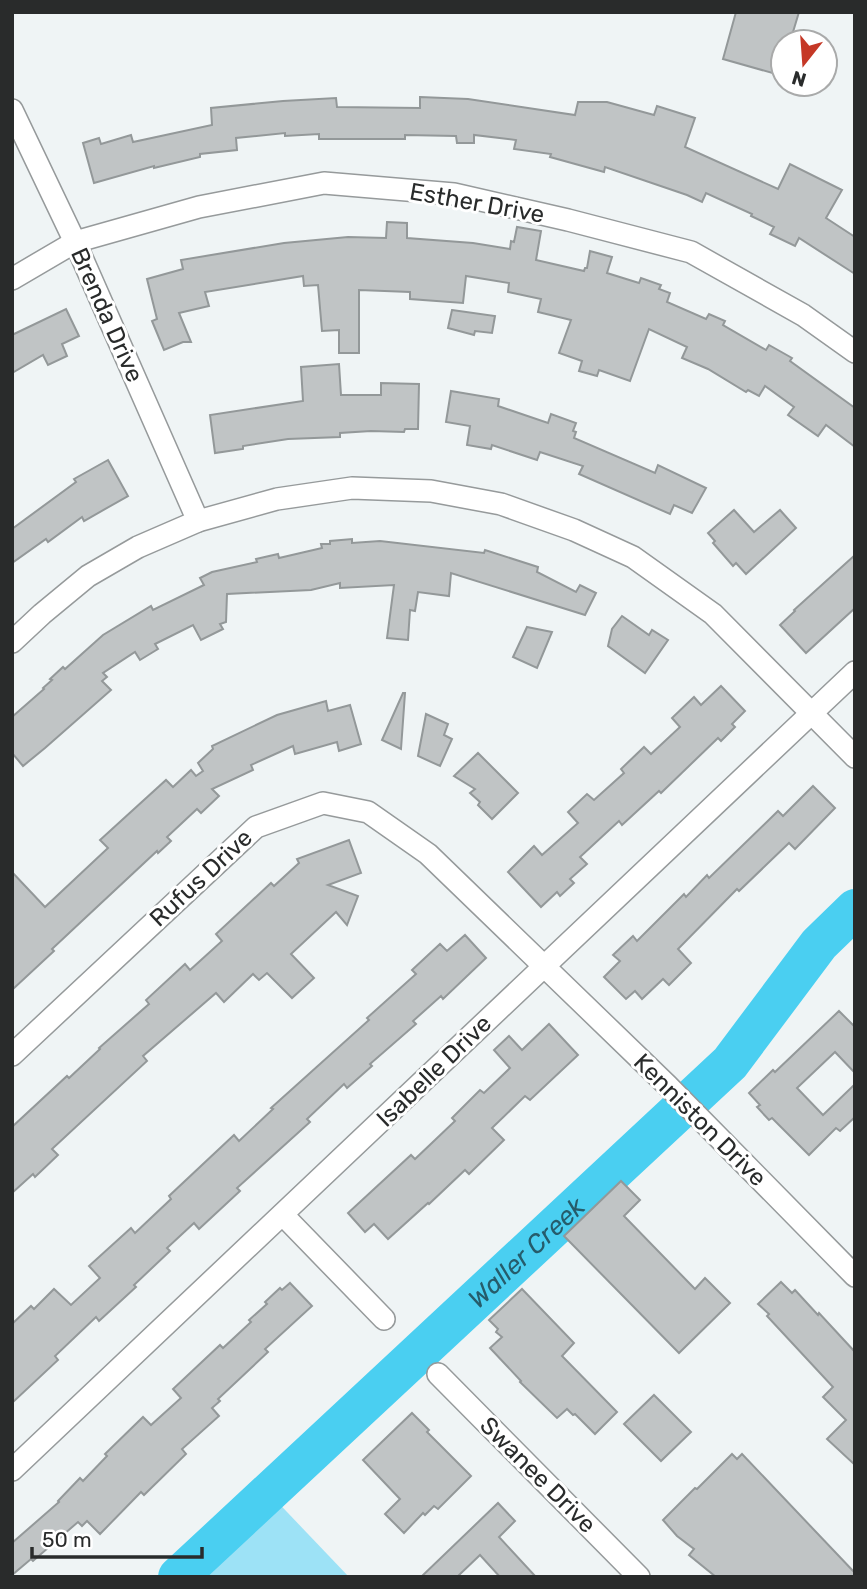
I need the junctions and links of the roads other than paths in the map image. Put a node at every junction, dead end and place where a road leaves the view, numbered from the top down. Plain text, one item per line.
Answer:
1 (12, 110) edge
2 (75, 242) junction
3 (12, 279) edge
4 (855, 352) edge
5 (198, 521) junction
6 (12, 642) edge
7 (855, 672) edge
8 (813, 714) junction
9 (855, 757) edge
10 (545, 965) junction
11 (12, 1055) edge
12 (283, 1215) junction
13 (855, 1276) edge
14 (384, 1319) dead end
15 (438, 1374) dead end
16 (12, 1470) edge
17 (639, 1577) edge

1 - 2 street, Brenda Drive
2 - 3 street, Esther Drive
2 - 4 street, Esther Drive
2 - 5 street, Brenda Drive
5 - 6 street
5 - 8 street
7 - 8 street, Isabelle Drive
8 - 9 street
8 - 10 street, Isabelle Drive
10 - 11 street, Rufus Drive
10 - 12 street, Isabelle Drive
10 - 13 street, Kenniston Drive
12 - 14 street
12 - 16 street, Isabelle Drive
15 - 17 street, Swanee Drive

